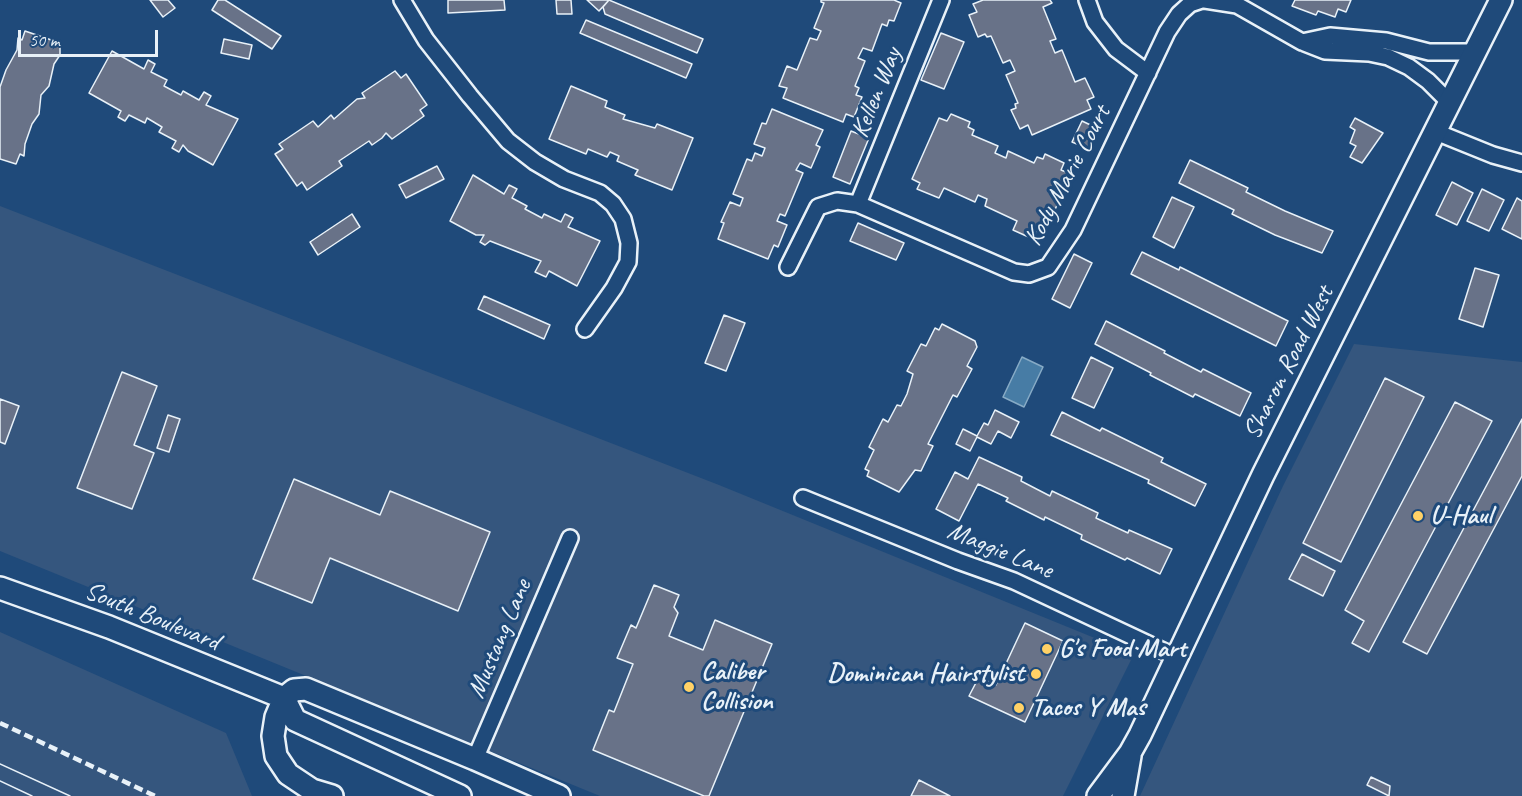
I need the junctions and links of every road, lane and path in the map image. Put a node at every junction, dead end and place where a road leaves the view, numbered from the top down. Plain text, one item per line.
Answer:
1 (402, 0) edge
2 (941, 0) edge
3 (1087, 0) edge
4 (1204, 0) edge
5 (1501, 0) edge
6 (1393, 51) junction
7 (1474, 52) junction
8 (1148, 73) junction
9 (1449, 102) junction
10 (1436, 132) junction
11 (1522, 163) edge
12 (858, 204) junction
13 (788, 267) dead end
14 (585, 329) dead end
15 (803, 498) dead end
16 (570, 538) dead end
17 (0, 588) edge
18 (1176, 657) junction
19 (284, 698) junction
20 (1130, 753) junction
21 (476, 759) junction
22 (332, 796) edge
23 (460, 796) edge
24 (559, 796) edge
25 (1098, 796) edge
26 (1123, 796) edge

1 - 14 street
2 - 12 street, Kellen Way
3 - 8 street
4 - 6 street, Kody Marie Court
4 - 8 street, Kody Marie Court
5 - 7 main road, Sharon Road West
6 - 7 street, Kody Marie Court
6 - 9 street, Kody Marie Court
7 - 9 main road, Sharon Road West
8 - 12 street, Kody Marie Court
9 - 10 main road, Sharon Road West
10 - 11 street
10 - 18 main road, Sharon Road West
12 - 13 street, Kody Marie Court
15 - 18 street, Maggie Lane
16 - 21 street, Mustang Lane
17 - 19 main road, South Boulevard
18 - 20 main road, Sharon Road West
19 - 21 main road
19 - 22 main road
19 - 23 main road
20 - 25 main road, Sharon Road West
20 - 26 main road, Sharon Road West
21 - 24 main road

